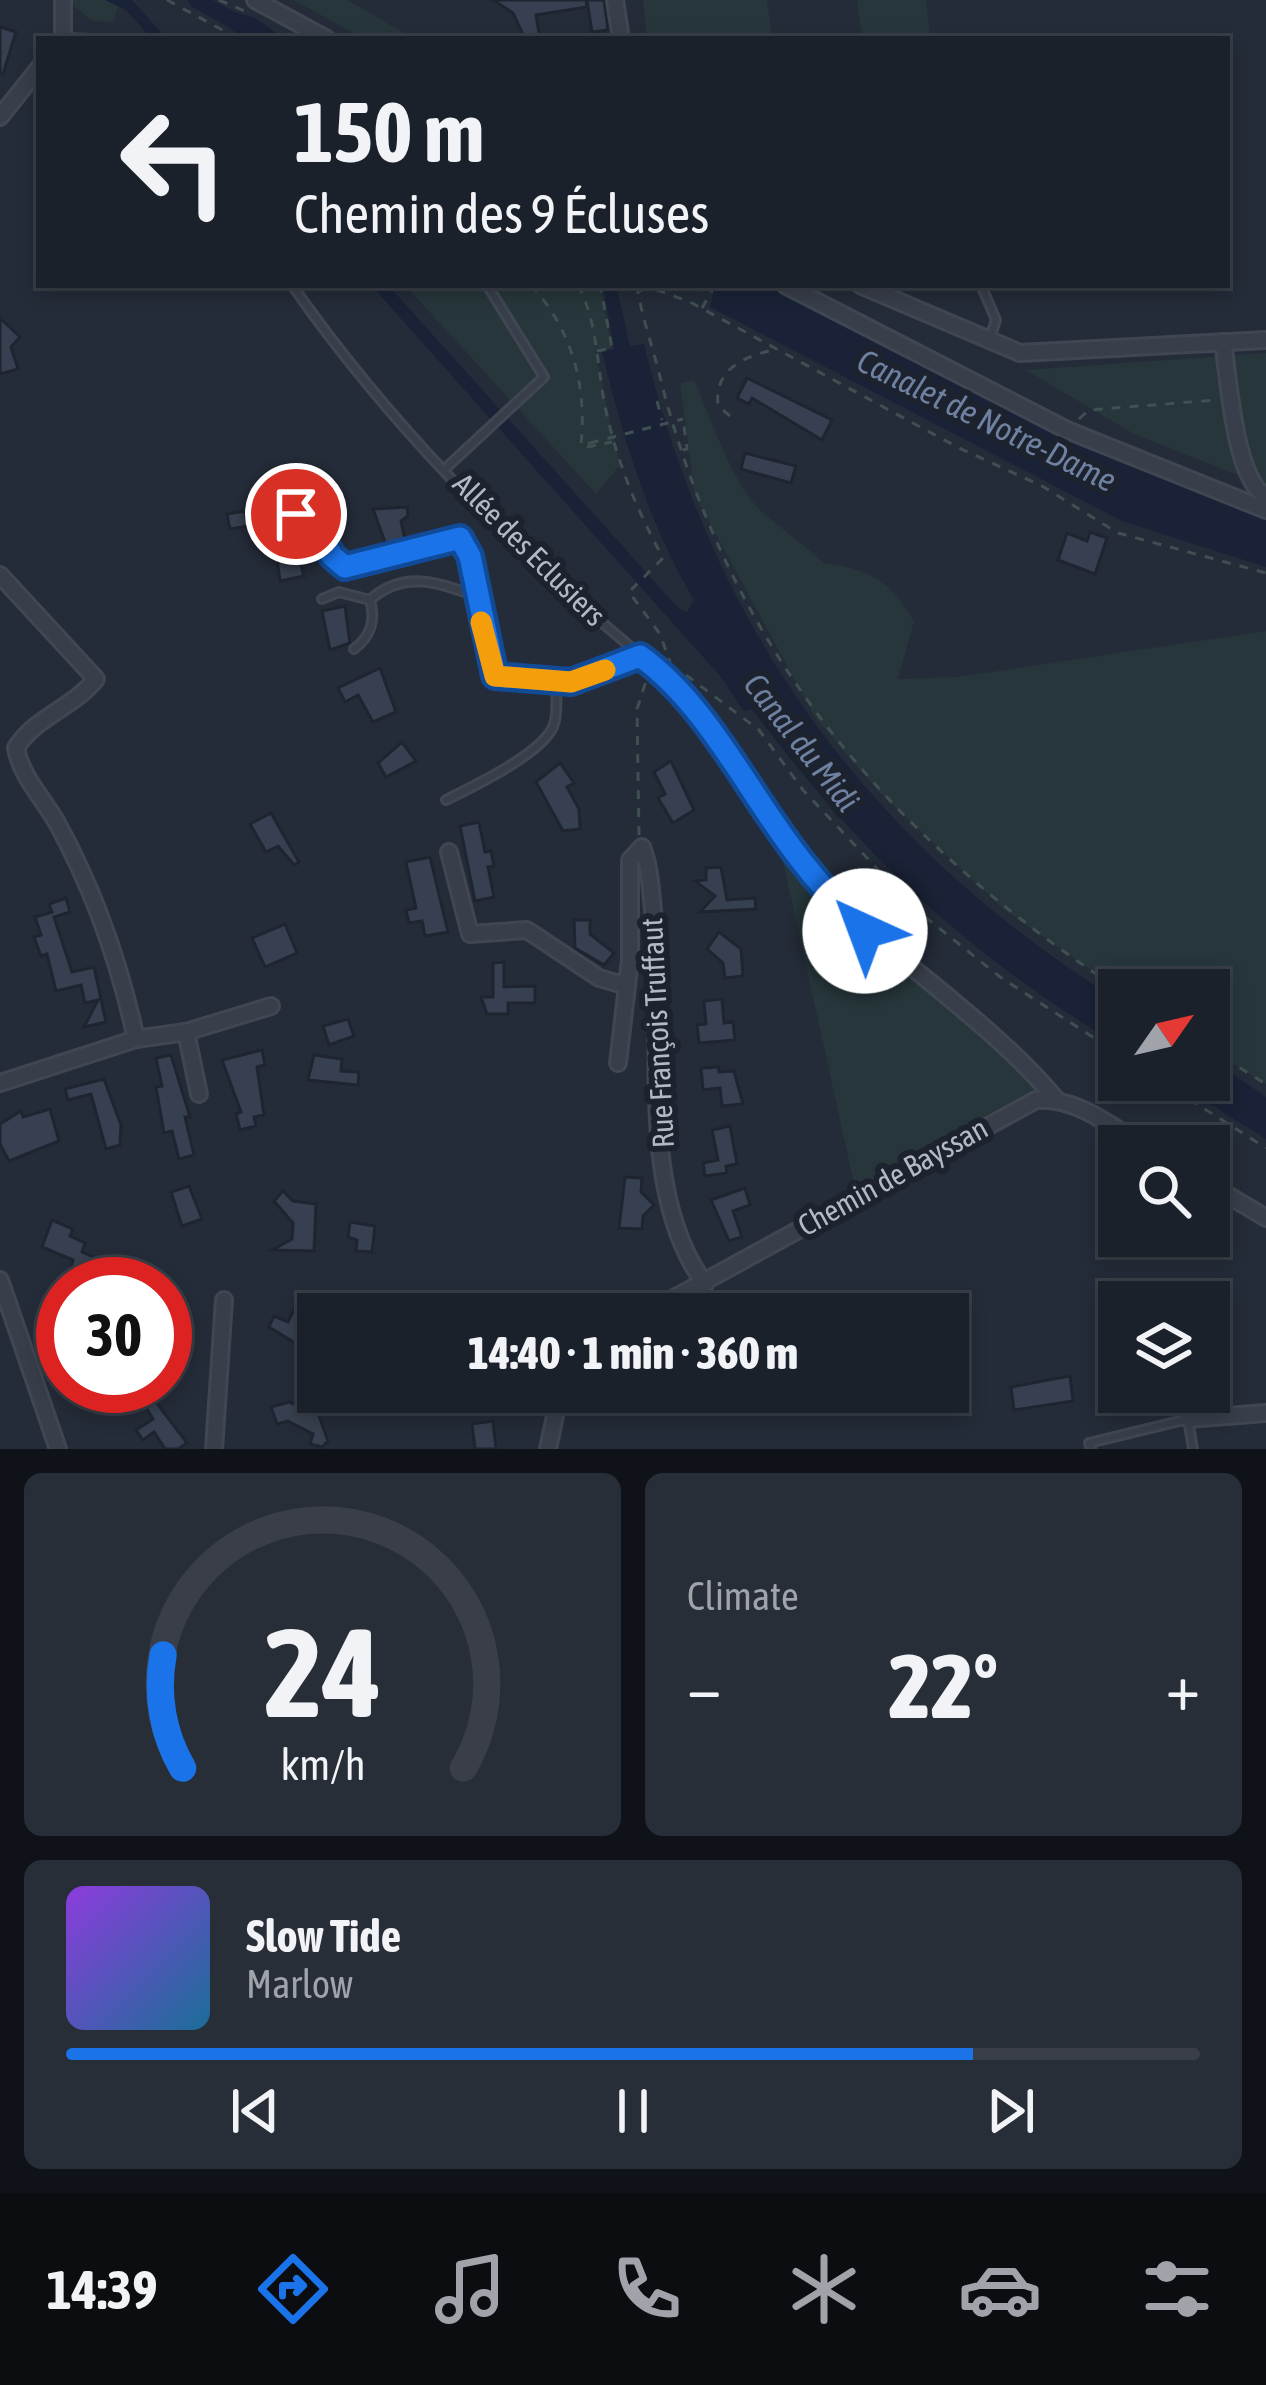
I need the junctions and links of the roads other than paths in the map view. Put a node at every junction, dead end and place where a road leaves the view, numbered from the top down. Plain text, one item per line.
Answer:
1 (63, 0) edge
2 (615, 0) edge
3 (251, 7) edge
4 (63, 36) edge
5 (320, 36) edge
6 (621, 36) edge
7 (36, 72) edge
8 (0, 117) edge
9 (294, 288) edge
10 (489, 288) edge
11 (790, 288) edge
12 (867, 288) edge
13 (982, 288) edge
14 (1266, 340) edge
15 (989, 341) junction
16 (1223, 342) junction
17 (446, 468) junction
18 (1266, 497) edge
19 (1266, 510) edge
20 (272, 518) dead end
21 (0, 575) edge
22 (475, 596) junction
23 (322, 599) dead end
24 (370, 600) junction
25 (354, 649) dead end
26 (646, 660) junction
27 (556, 682) junction
28 (446, 800) dead end
29 (448, 852) dead end
30 (627, 986) junction
31 (271, 1006) dead end
32 (186, 1032) junction
33 (136, 1039) junction
34 (617, 1064) dead end
35 (0, 1083) edge
36 (199, 1094) dead end
37 (1055, 1099) junction
38 (1104, 1125) edge
39 (1230, 1197) edge
40 (1266, 1218) edge
41 (0, 1280) edge
42 (705, 1284) junction
43 (687, 1293) edge
44 (224, 1300) dead end
45 (556, 1413) edge
46 (1266, 1413) edge
47 (1189, 1419) junction
48 (58, 1449) edge
49 (214, 1449) edge
50 (548, 1449) edge
51 (1090, 1449) edge
52 (1192, 1449) edge

1 - 4 street
2 - 6 street
3 - 5 street
7 - 8 street
9 - 17 lane, Allée des Eclusiers
10 - 17 lane, Allée des Eclusiers
11 - 19 street
12 - 15 street
13 - 15 lane
14 - 16 street
15 - 16 street
16 - 18 street
17 - 26 lane, Allée des Eclusiers
20 - 22 street
21 - 33 street
22 - 24 lane
22 - 27 street
23 - 24 lane
24 - 25 lane
26 - 27 street
26 - 37 street, Allée des Eclusiers
27 - 28 lane
29 - 30 street, Rue François Truffaut
30 - 34 street, Rue François Truffaut
30 - 42 street, Rue François Truffaut
31 - 32 street
32 - 33 street
32 - 36 street
33 - 35 street
37 - 38 street
37 - 42 street, Chemin de Bayssan
39 - 40 street
41 - 48 street
42 - 43 street, Chemin de Bayssan
44 - 49 street
45 - 50 street
46 - 47 street
47 - 51 lane
47 - 52 lane

